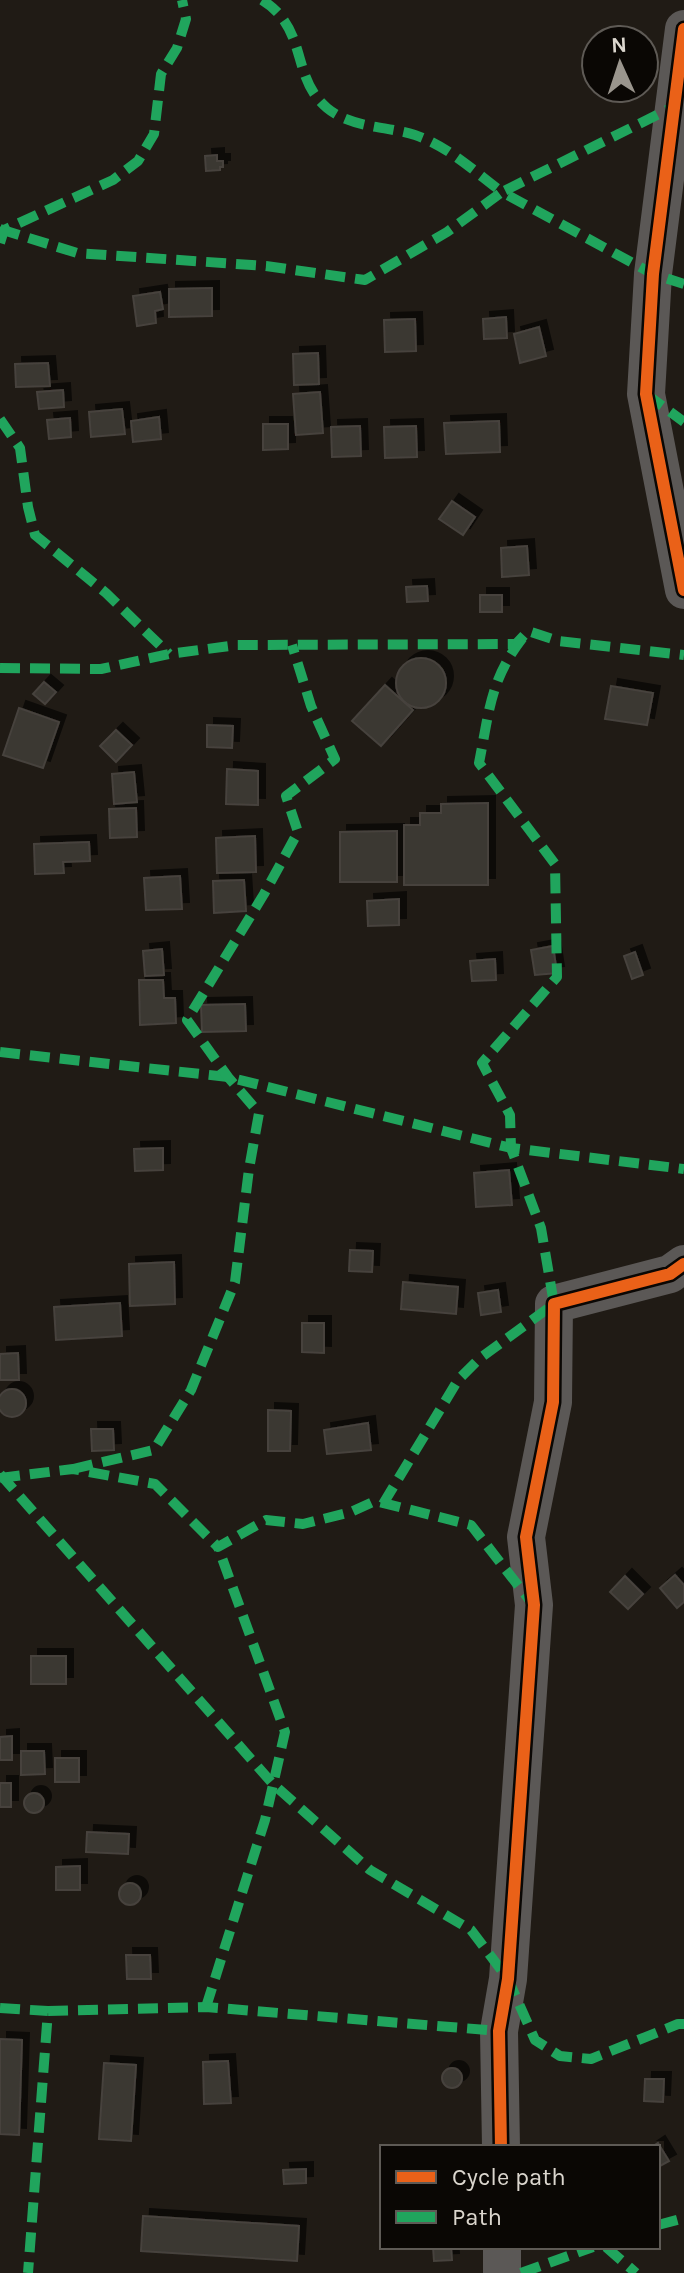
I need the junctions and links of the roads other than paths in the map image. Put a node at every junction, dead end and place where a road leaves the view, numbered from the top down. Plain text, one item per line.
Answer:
1 (684, 29) edge
2 (684, 590) edge
3 (684, 1264) edge
4 (501, 2145) edge
5 (502, 2249) edge
6 (502, 2273) edge

1 - 2 street
3 - 4 street
5 - 6 street

